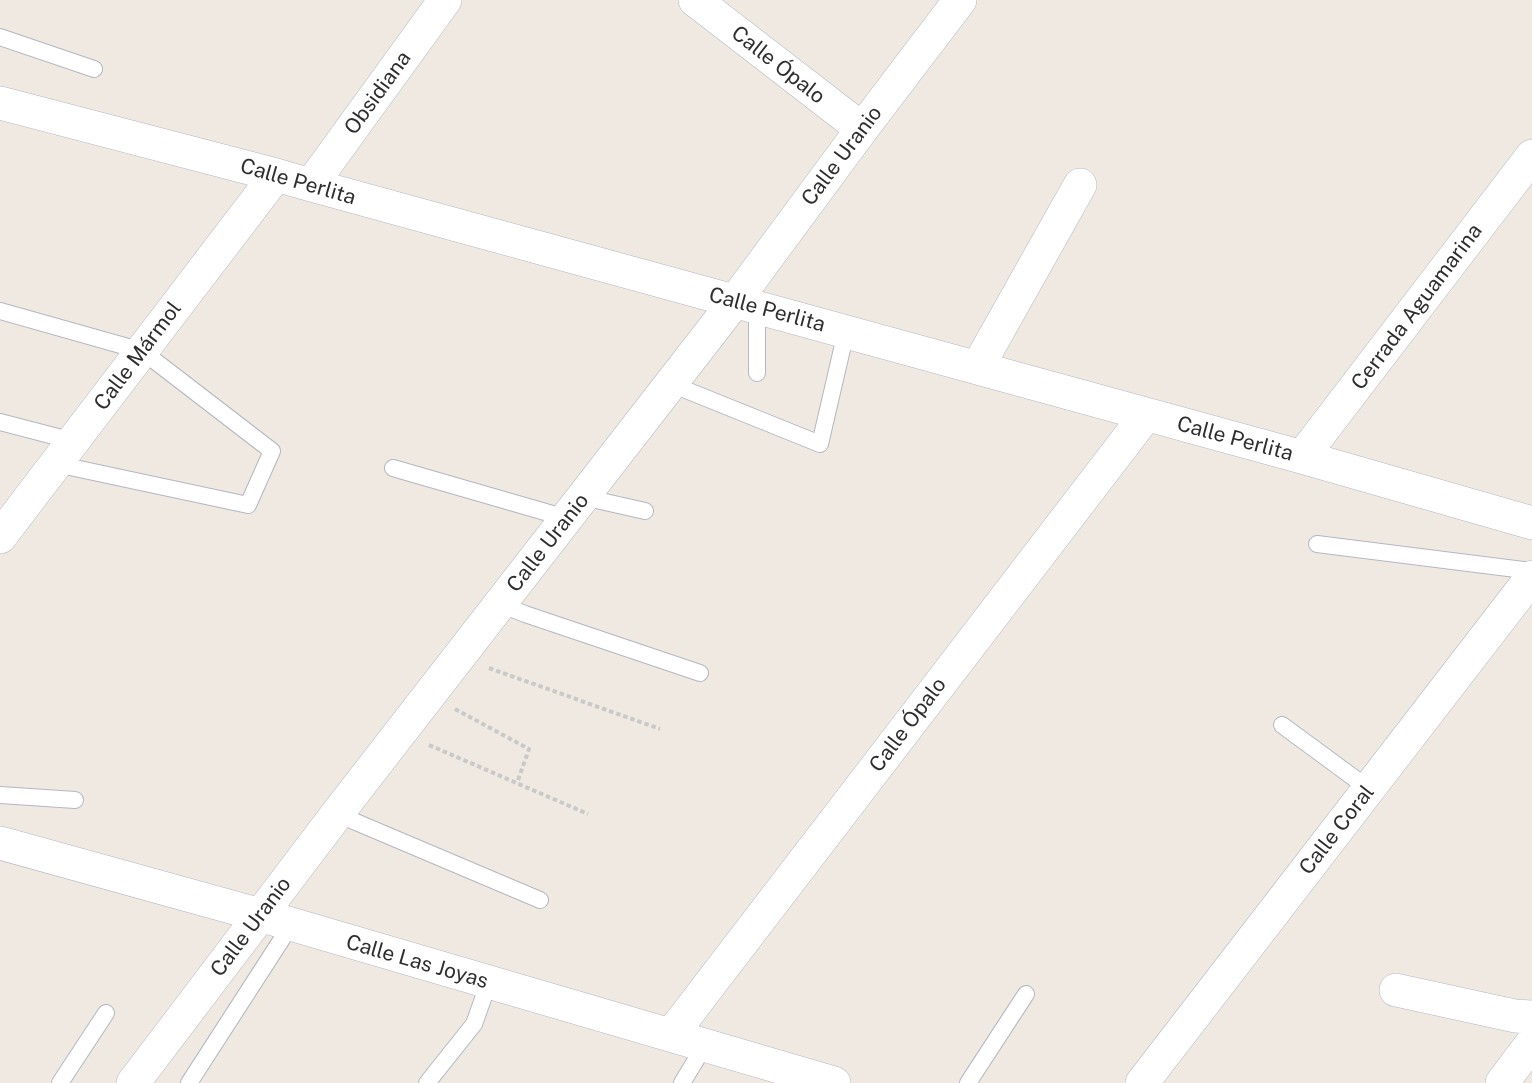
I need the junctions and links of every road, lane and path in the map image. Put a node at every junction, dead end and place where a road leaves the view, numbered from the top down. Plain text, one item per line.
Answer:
1 (445, 0) edge
2 (695, 0) edge
3 (960, 0) edge
4 (0, 37) edge
5 (94, 69) dead end
6 (0, 103) edge
7 (862, 129) junction
8 (1532, 156) edge
9 (276, 175) junction
10 (1080, 185) dead end
11 (311, 186) junction
12 (746, 304) junction
13 (0, 311) edge
14 (846, 332) junction
15 (141, 351) junction
16 (981, 369) junction
17 (757, 373) dead end
18 (672, 383) junction
19 (1146, 415) junction
20 (0, 422) edge
21 (64, 453) junction
22 (1302, 457) junction
23 (393, 468) dead end
24 (575, 508) junction
25 (645, 511) dead end
26 (1532, 523) edge
27 (0, 537) edge
28 (1317, 544) dead end
29 (1532, 571) edge
30 (1532, 577) edge
31 (500, 604) junction
32 (461, 654) junction
33 (700, 673) dead end
34 (431, 693) junction
35 (1282, 725) dead end
36 (660, 729) dead end
37 (402, 730) junction
38 (517, 783) junction
39 (1369, 789) junction
40 (0, 795) edge
41 (75, 800) dead end
42 (337, 814) junction
43 (588, 814) dead end
44 (0, 843) edge
45 (540, 900) dead end
46 (260, 915) junction
47 (291, 925) junction
48 (489, 982) junction
49 (1396, 990) dead end
50 (1026, 994) dead end
51 (106, 1013) dead end
52 (1532, 1017) edge
53 (671, 1035) junction
54 (1532, 1043) edge
55 (705, 1045) junction
56 (60, 1083) edge
57 (133, 1083) edge
58 (189, 1083) edge
59 (427, 1083) edge
60 (682, 1083) edge
61 (834, 1083) edge
62 (968, 1083) edge
63 (1142, 1083) edge
64 (1502, 1083) edge

1 - 11 street, Obsidiana
2 - 7 street, Calle Ópalo
3 - 7 street, Calle Uranio
4 - 5 lane
6 - 9 street, Calle Perlita
7 - 12 street, Calle Uranio
8 - 22 street, Cerrada Aguamarina
9 - 11 street, Calle Perlita
9 - 15 street, Calle Mármol
10 - 16 street
11 - 12 street, Calle Perlita
12 - 14 street, Calle Perlita
12 - 17 lane
12 - 18 street, Calle Uranio
13 - 15 lane
14 - 16 street, Calle Perlita
14 - 18 lane
15 - 21 street, Calle Mármol
15 - 21 lane
16 - 19 street, Calle Perlita
18 - 24 street, Calle Uranio
19 - 22 street, Calle Perlita
19 - 53 street, Calle Ópalo
20 - 21 lane
21 - 27 street, Calle Mármol
22 - 26 street, Calle Perlita
23 - 24 lane
24 - 25 lane
24 - 31 street, Calle Uranio
28 - 29 lane
30 - 39 street, Calle Coral
31 - 32 street, Calle Uranio
31 - 33 lane
32 - 34 street, Calle Uranio
32 - 36 path
34 - 37 street, Calle Uranio
34 - 38 path
35 - 39 lane
37 - 38 path
37 - 42 street, Calle Uranio
38 - 43 path
39 - 63 street, Calle Coral
40 - 41 lane
42 - 45 lane
42 - 46 street, Calle Uranio
44 - 46 street, Calle Las Joyas
46 - 47 street, Calle Las Joyas
46 - 57 street, Calle Uranio
47 - 48 street, Calle Las Joyas
47 - 58 lane
48 - 53 street, Calle Las Joyas
48 - 59 lane
49 - 52 street
50 - 62 lane
51 - 56 lane
53 - 55 street, Calle Las Joyas
54 - 64 street
55 - 60 lane
55 - 61 street, Calle Las Joyas

